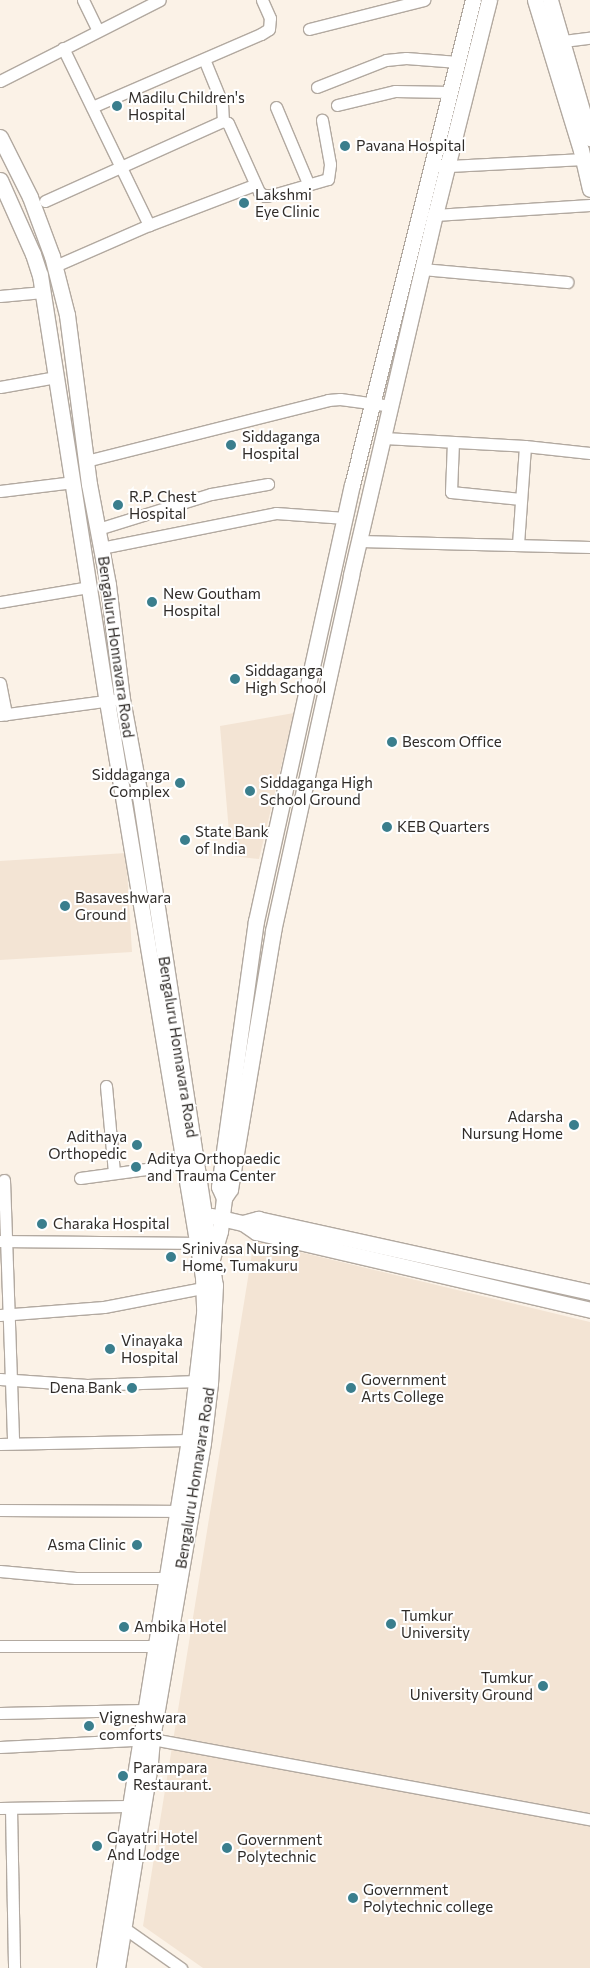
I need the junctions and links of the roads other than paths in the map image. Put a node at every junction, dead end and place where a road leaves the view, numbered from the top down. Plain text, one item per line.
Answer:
1 (83, 0) edge
2 (160, 0) edge
3 (262, 0) edge
4 (424, 0) edge
5 (469, 0) edge
6 (489, 0) edge
7 (535, 0) edge
8 (550, 0) edge
9 (309, 29) dead end
10 (98, 30) junction
11 (590, 38) edge
12 (555, 42) junction
13 (63, 48) junction
14 (204, 58) junction
15 (458, 62) junction
16 (0, 81) edge
17 (317, 87) dead end
18 (450, 92) junction
19 (337, 104) dead end
20 (92, 107) junction
21 (276, 107) dead end
22 (322, 120) dead end
23 (223, 121) junction
24 (0, 137) edge
25 (590, 138) edge
26 (584, 159) junction
27 (432, 164) junction
28 (121, 165) junction
29 (449, 166) junction
30 (0, 180) edge
31 (308, 183) junction
32 (254, 185) junction
33 (590, 190) edge
34 (45, 200) dead end
35 (590, 205) edge
36 (435, 215) junction
37 (150, 226) junction
38 (55, 266) junction
39 (422, 269) junction
40 (567, 282) dead end
41 (43, 292) junction
42 (0, 296) edge
43 (56, 377) junction
44 (0, 387) edge
45 (373, 403) junction
46 (391, 406) junction
47 (384, 438) junction
48 (454, 442) junction
49 (525, 446) junction
50 (590, 453) edge
51 (86, 461) junction
52 (73, 482) junction
53 (268, 484) dead end
54 (0, 491) edge
55 (521, 499) junction
56 (345, 518) junction
57 (98, 529) junction
58 (360, 541) junction
59 (518, 544) junction
60 (590, 547) edge
61 (101, 548) junction
62 (89, 587) junction
63 (0, 602) edge
64 (0, 683) edge
65 (122, 699) junction
66 (107, 701) junction
67 (3, 715) edge
68 (106, 1086) dead end
69 (193, 1148) junction
70 (183, 1164) junction
71 (222, 1164) junction
72 (114, 1172) junction
73 (80, 1178) dead end
74 (4, 1180) dead end
75 (224, 1198) junction
76 (198, 1214) junction
77 (222, 1218) junction
78 (243, 1223) junction
79 (3, 1241) edge
80 (197, 1243) junction
81 (207, 1267) junction
82 (203, 1288) junction
83 (590, 1292) edge
84 (590, 1310) edge
85 (4, 1315) edge
86 (5, 1380) edge
87 (197, 1380) junction
88 (189, 1440) junction
89 (14, 1443) junction
90 (0, 1444) edge
91 (0, 1510) edge
92 (184, 1511) junction
93 (0, 1571) edge
94 (166, 1578) junction
95 (0, 1646) edge
96 (155, 1646) junction
97 (144, 1710) junction
98 (0, 1713) edge
99 (146, 1739) junction
100 (0, 1747) edge
101 (128, 1806) junction
102 (6, 1808) edge
103 (590, 1819) edge
104 (124, 1928) junction
105 (14, 1968) edge
106 (104, 1968) edge
107 (117, 1968) edge
108 (180, 1968) edge

1 - 10 street
2 - 10 street
3 - 14 street
4 - 9 street
5 - 15 main road
6 - 29 main road
7 - 12 main road
8 - 12 main road
10 - 13 street
11 - 12 street
12 - 25 main road
12 - 26 main road
13 - 16 street
13 - 20 street
14 - 20 street
14 - 23 street
15 - 17 street
15 - 18 main road
18 - 19 street
18 - 27 main road
20 - 28 street
21 - 31 street
22 - 31 street
23 - 28 street
23 - 32 street
24 - 38 main road, Bengaluru Honnavara Road
26 - 29 street
26 - 33 main road
27 - 29 street
27 - 45 main road
28 - 34 street
28 - 37 street
29 - 36 main road
30 - 41 main road, Bengaluru Honnavara Road
31 - 32 street
32 - 37 street
35 - 36 street
36 - 39 main road
37 - 38 street
38 - 51 main road, Bengaluru Honnavara Road
39 - 40 street
39 - 46 main road
41 - 42 street
41 - 43 main road, Bengaluru Honnavara Road
43 - 44 street
43 - 52 main road, Bengaluru Honnavara Road
45 - 46 street
45 - 51 street
45 - 56 main road
46 - 47 main road
47 - 48 street
47 - 58 main road
48 - 49 street
48 - 55 street
49 - 50 street
49 - 55 street
51 - 57 main road, Bengaluru Honnavara Road
52 - 54 street
52 - 62 main road, Bengaluru Honnavara Road
53 - 57 street
55 - 59 street
56 - 61 street
56 - 71 main road
57 - 61 main road, Bengaluru Honnavara Road
58 - 59 street
58 - 75 main road
59 - 60 street
61 - 65 main road, Bengaluru Honnavara Road
62 - 63 street
62 - 66 main road, Bengaluru Honnavara Road
64 - 67 street
65 - 66 street
65 - 69 main road, Bengaluru Honnavara Road
66 - 67 street
66 - 70 main road, Bengaluru Honnavara Road
68 - 72 street
69 - 71 main road
69 - 76 main road, Bengaluru Honnavara Road
70 - 72 street
70 - 76 main road, Bengaluru Honnavara Road
71 - 75 main road
72 - 73 street
74 - 79 street
75 - 77 main road
76 - 77 main road
76 - 80 main road, Bengaluru Honnavara Road
76 - 81 main road, Bengaluru Honnavara Road
77 - 78 main road
77 - 81 main road
78 - 83 main road
78 - 84 main road
79 - 80 street
79 - 85 street
80 - 81 main road, Bengaluru Honnavara Road
81 - 82 main road, Bengaluru Honnavara Road
81 - 92 main road, Bengaluru Honnavara Road
82 - 85 street
82 - 87 main road, Bengaluru Honnavara Road
85 - 86 street
86 - 87 street
86 - 89 street
87 - 88 main road, Bengaluru Honnavara Road
88 - 89 street
88 - 92 main road, Bengaluru Honnavara Road
89 - 90 street
91 - 92 street
92 - 94 main road, Bengaluru Honnavara Road
92 - 99 main road, Bengaluru Honnavara Road
93 - 94 street
94 - 96 main road, Bengaluru Honnavara Road
95 - 96 street
96 - 97 main road, Bengaluru Honnavara Road
97 - 98 street
97 - 99 main road, Bengaluru Honnavara Road
99 - 100 street
99 - 101 main road, Bengaluru Honnavara Road
99 - 103 street
99 - 104 main road, Bengaluru Honnavara Road
101 - 102 street
101 - 106 main road, Bengaluru Honnavara Road
102 - 105 street
104 - 107 main road, Bengaluru Honnavara Road
104 - 108 street

